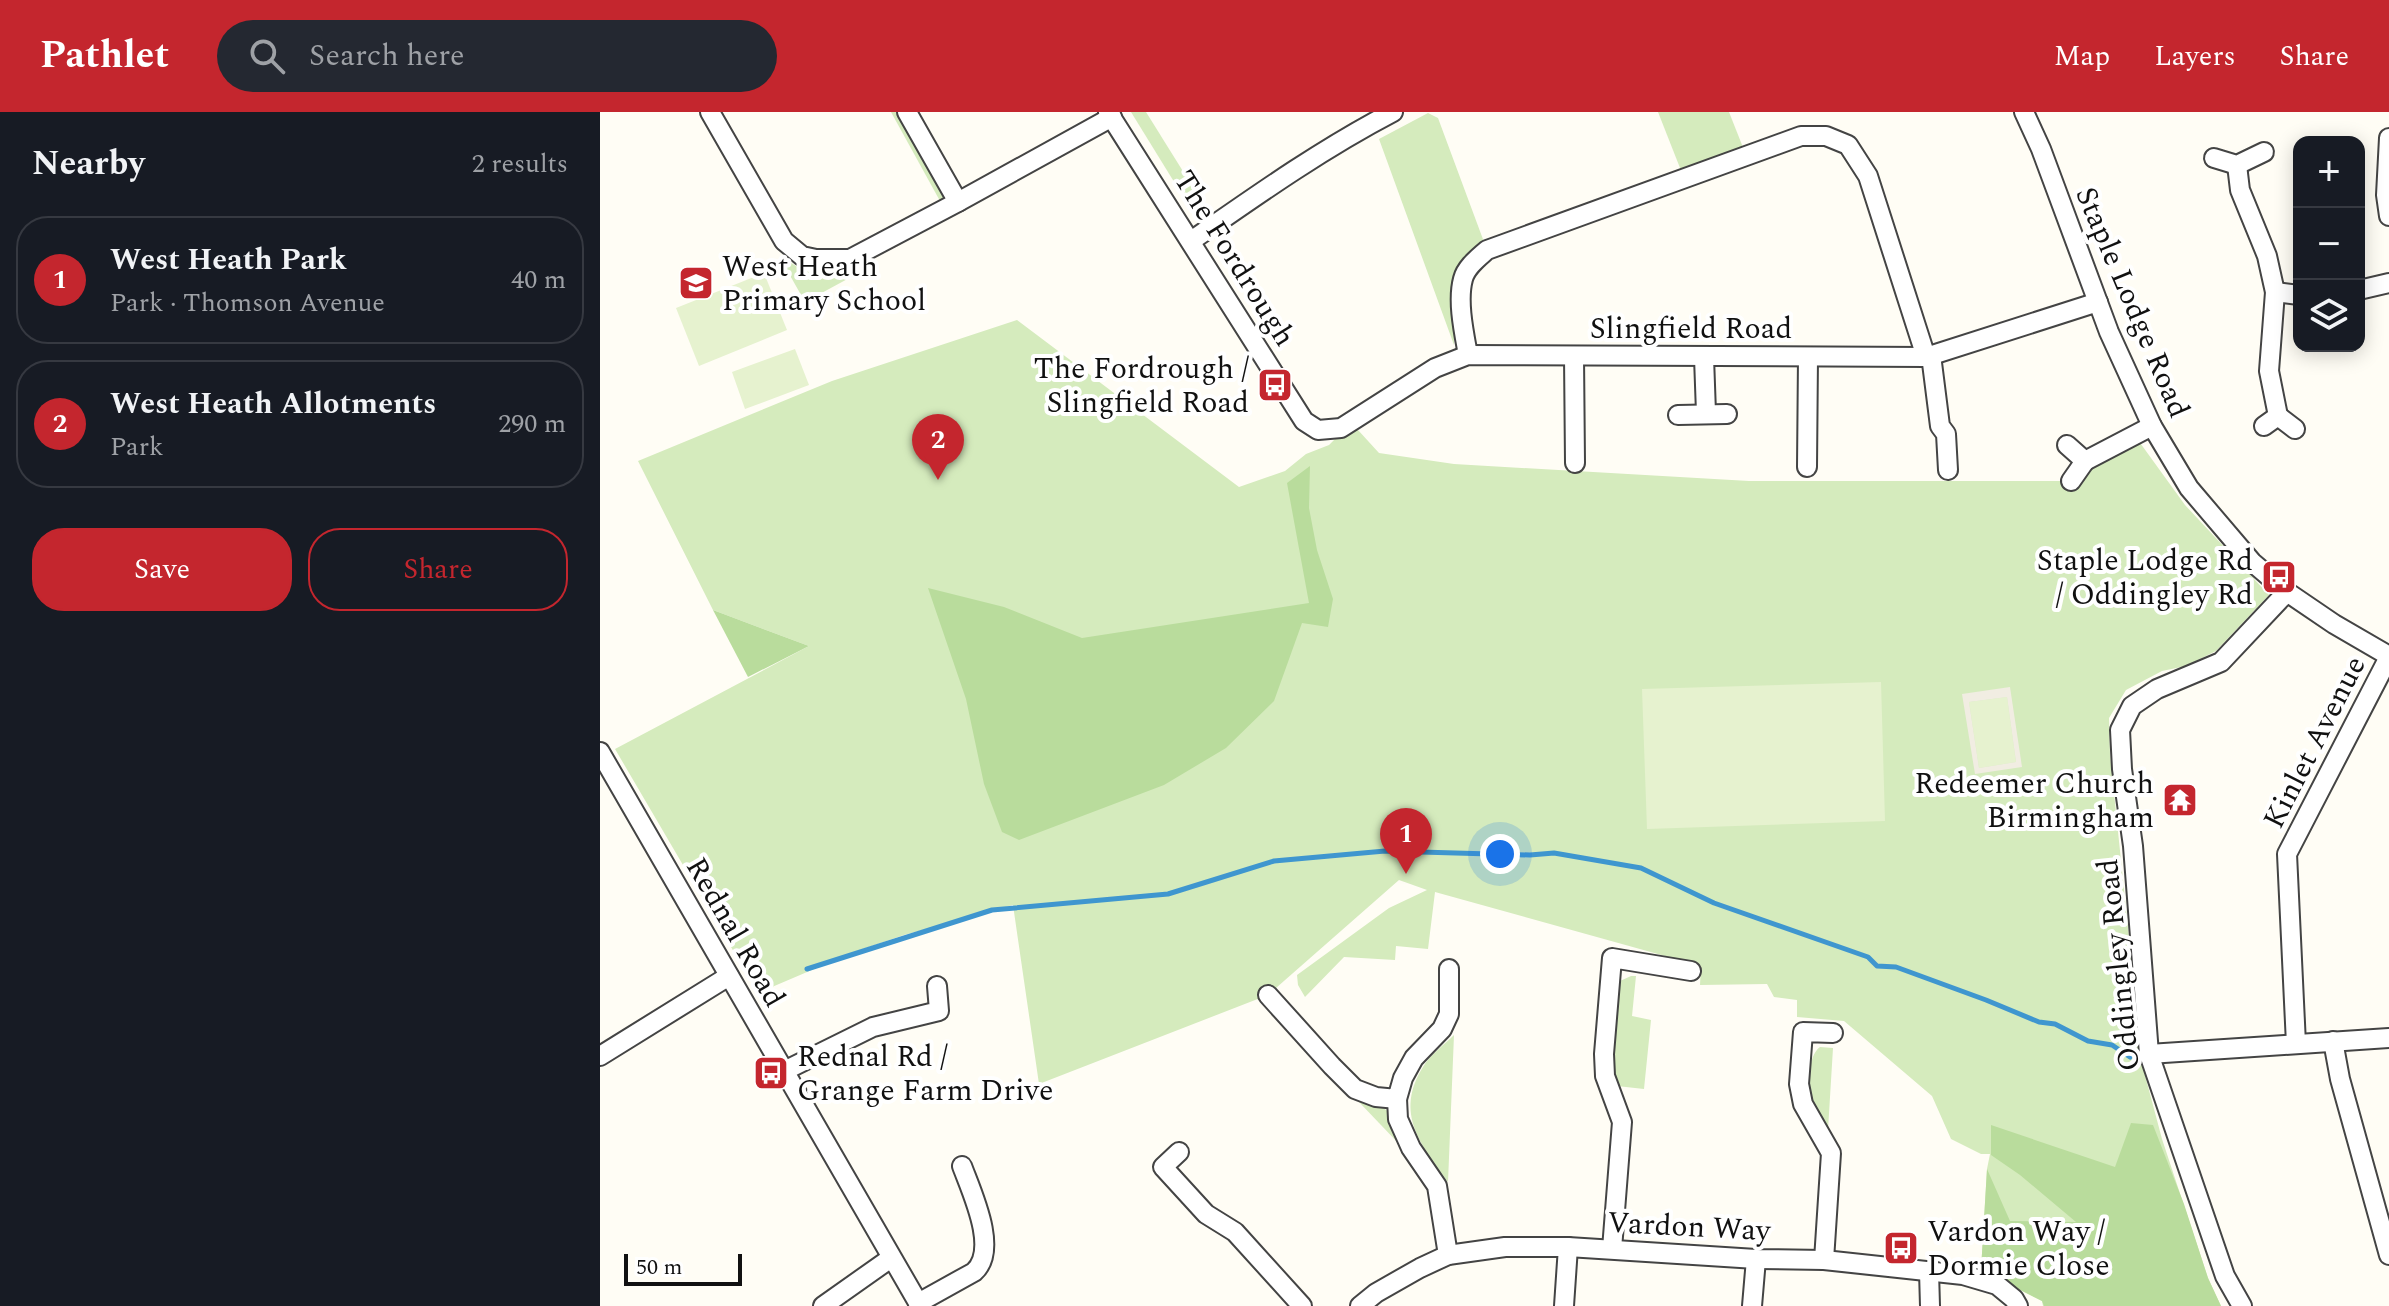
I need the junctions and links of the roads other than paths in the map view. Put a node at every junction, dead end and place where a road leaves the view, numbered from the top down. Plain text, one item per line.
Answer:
1 (710, 112) edge
2 (907, 112) edge
3 (1393, 112) edge
4 (2024, 112) edge
5 (1110, 114) edge
6 (2389, 138) edge
7 (2264, 152) dead end
8 (2214, 158) dead end
9 (2237, 165) junction
10 (958, 202) junction
11 (2389, 216) edge
12 (1191, 241) junction
13 (2389, 283) edge
14 (2365, 289) edge
15 (2275, 292) junction
16 (2293, 294) edge
17 (2098, 302) junction
18 (1468, 355) junction
19 (1574, 356) junction
20 (1928, 356) junction
21 (1704, 357) junction
22 (1808, 357) junction
23 (1706, 413) junction
24 (1727, 414) dead end
25 (1678, 415) dead end
26 (2152, 426) junction
27 (2295, 429) dead end
28 (1318, 430) joint
29 (2067, 445) dead end
30 (2085, 461) junction
31 (1575, 463) dead end
32 (1807, 467) dead end
33 (1948, 470) dead end
34 (2071, 481) dead end
35 (2287, 592) junction
36 (2389, 657) edge
37 (600, 752) edge
38 (1449, 969) dead end
39 (1691, 971) dead end
40 (729, 976) junction
41 (937, 986) dead end
42 (1268, 995) dead end
43 (1833, 1033) dead end
44 (2389, 1038) edge
45 (2333, 1041) junction
46 (2296, 1044) junction
47 (2149, 1054) junction
48 (600, 1056) edge
49 (784, 1071) junction
50 (1397, 1099) junction
51 (1179, 1152) dead end
52 (962, 1166) dead end
53 (1568, 1247) junction
54 (1612, 1249) junction
55 (1448, 1255) junction
56 (2389, 1255) edge
57 (891, 1258) junction
58 (1756, 1259) junction
59 (1824, 1260) junction
60 (1929, 1271) junction
61 (919, 1304) edge
62 (823, 1306) edge
63 (1302, 1306) edge
64 (1360, 1306) edge
65 (1564, 1306) edge
66 (1752, 1306) edge
67 (1930, 1306) edge
68 (2018, 1306) edge
69 (2242, 1306) edge

1 - 10 street
2 - 10 street
3 - 12 street
4 - 17 street, Staple Lodge Road
5 - 10 street
5 - 12 street, The Fordrough
6 - 11 street
7 - 9 street
8 - 9 street
9 - 15 street
12 - 28 street, The Fordrough
13 - 14 street
15 - 16 street
15 - 27 street
17 - 20 street, Slingfield Road
17 - 26 street, Staple Lodge Road
18 - 19 street, Slingfield Road
18 - 20 street
18 - 28 street, Slingfield Road
19 - 21 street, Slingfield Road
19 - 31 street, Slingfield Road
20 - 22 street, Slingfield Road
20 - 33 street
21 - 22 street, Slingfield Road
21 - 23 street
22 - 32 street, Slingfield Road
23 - 24 street
23 - 25 street
26 - 30 street
26 - 35 street, Staple Lodge Road
29 - 30 street
30 - 34 street
35 - 36 street, Staple Lodge Road
35 - 47 street, Oddingley Road
36 - 46 street, Kinlet Avenue
37 - 40 street, Rednal Road
38 - 50 street
39 - 54 street
40 - 48 street
40 - 49 street, Rednal Road
41 - 49 street
42 - 50 street
43 - 59 street
44 - 45 street
45 - 46 street
45 - 56 street
46 - 47 street
47 - 69 street, Oddingley Road
49 - 57 street, Rednal Road
50 - 55 street
51 - 63 street
52 - 61 street
53 - 54 street, Vardon Way
53 - 55 street, Vardon Way
53 - 65 street
54 - 58 street, Vardon Way
55 - 64 street, Vardon Way
57 - 61 street, Rednal Road
57 - 62 street
58 - 59 street, Vardon Way
58 - 66 street
59 - 60 street, Vardon Way
60 - 67 street
60 - 68 street, Vardon Way

